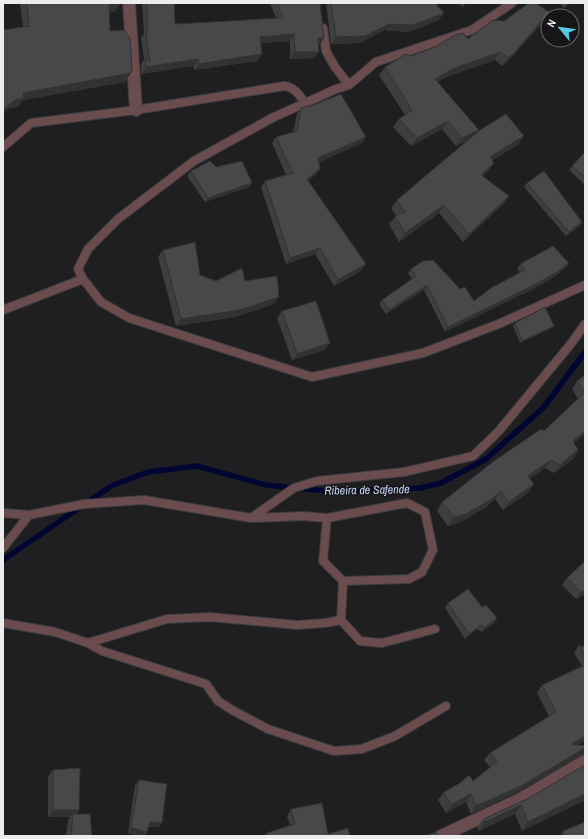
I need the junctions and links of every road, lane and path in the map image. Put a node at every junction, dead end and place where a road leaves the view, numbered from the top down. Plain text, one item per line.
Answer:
1 (129, 3) edge
2 (512, 3) edge
3 (321, 17) edge
4 (349, 85) junction
5 (306, 104) junction
6 (136, 110) junction
7 (3, 147) edge
8 (82, 279) junction
9 (585, 285) edge
10 (3, 310) edge
11 (585, 324) edge
12 (3, 513) edge
13 (29, 515) junction
14 (251, 518) junction
15 (327, 518) junction
16 (3, 548) edge
17 (343, 581) junction
18 (341, 620) junction
19 (3, 623) edge
20 (435, 629) dead end
21 (88, 643) junction
22 (446, 706) dead end
23 (585, 761) edge
24 (441, 836) edge

1 - 6 street
2 - 4 lane
3 - 4 lane
4 - 5 lane
5 - 6 lane
5 - 8 lane
6 - 7 lane
8 - 9 lane
8 - 10 lane
11 - 14 lane
12 - 13 lane
13 - 14 lane
13 - 16 lane
14 - 15 lane
15 - 17 lane
15 - 17 lane
17 - 18 lane
18 - 20 lane
18 - 21 lane
19 - 21 lane
21 - 22 lane
23 - 24 street

